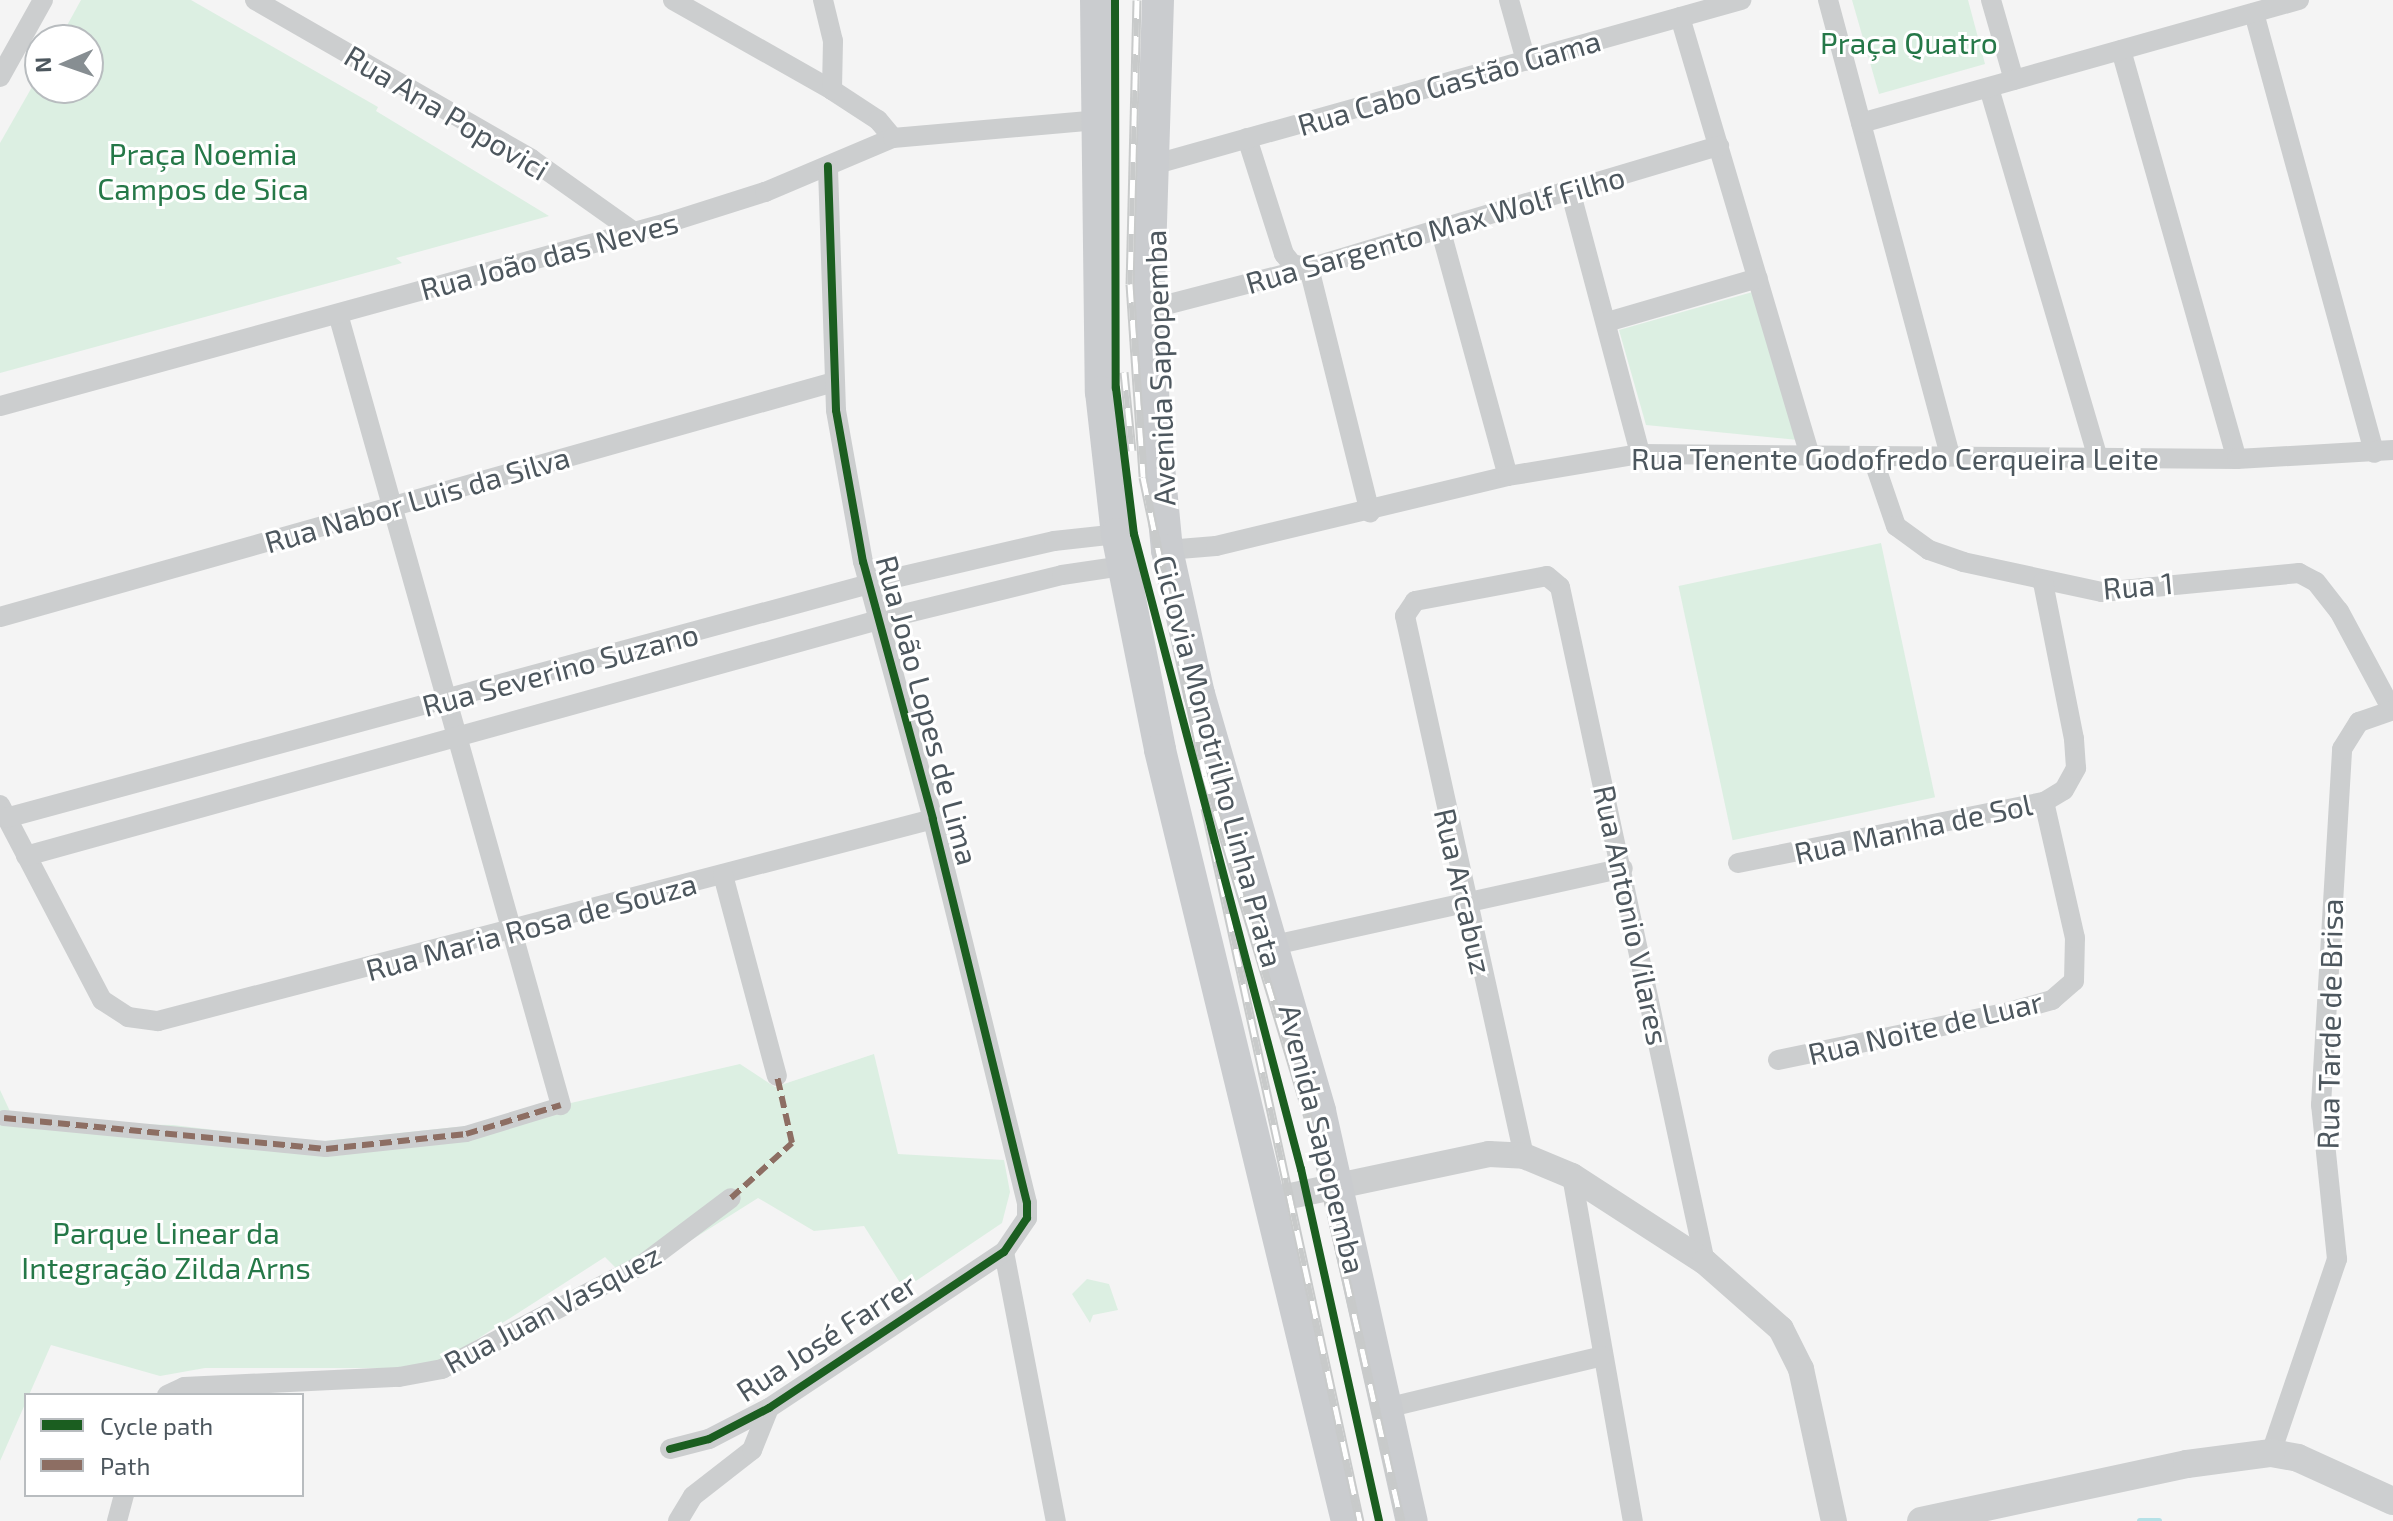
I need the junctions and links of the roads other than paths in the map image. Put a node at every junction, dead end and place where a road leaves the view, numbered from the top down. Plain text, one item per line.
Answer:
1 (43, 0) edge
2 (255, 0) edge
3 (673, 0) edge
4 (823, 0) edge
5 (1096, 0) edge
6 (1158, 0) edge
7 (1509, 0) edge
8 (1741, 0) edge
9 (1828, 0) edge
10 (1991, 0) edge
11 (2299, 0) edge
12 (2254, 13) junction
13 (1680, 17) junction
14 (2121, 50) junction
15 (1526, 61) junction
16 (0, 77) edge
17 (2014, 80) junction
18 (1989, 88) junction
19 (832, 90) junction
20 (1097, 120) junction
21 (1861, 123) junction
22 (893, 138) junction
23 (1247, 138) junction
24 (1719, 146) junction
25 (1156, 164) junction
26 (828, 166) junction
27 (1570, 190) junction
28 (1440, 228) junction
29 (634, 232) junction
30 (1309, 268) junction
31 (1758, 278) junction
32 (1150, 309) junction
33 (338, 314) junction
34 (1607, 322) junction
35 (834, 382) junction
36 (0, 406) edge
37 (2383, 451) edge
38 (1640, 454) junction
39 (1810, 455) junction
40 (1872, 456) junction
41 (1950, 456) junction
42 (2098, 458) junction
43 (2237, 459) junction
44 (1508, 476) junction
45 (392, 507) junction
46 (1370, 512) junction
47 (1117, 534) junction
48 (1167, 550) junction
49 (1123, 566) junction
50 (1547, 576) joint
51 (2043, 582) junction
52 (869, 584) junction
53 (0, 617) edge
54 (879, 620) junction
55 (447, 700) junction
56 (2393, 710) edge
57 (459, 736) junction
58 (2044, 802) junction
59 (3, 812) edge
60 (933, 819) junction
61 (26, 856) junction
62 (1738, 863) dead end
63 (1623, 868) junction
64 (723, 875) junction
65 (1466, 903) junction
66 (511, 932) junction
67 (1274, 945) junction
68 (1778, 1060) dead end
69 (777, 1076) dead end
70 (561, 1105) joint
71 (4, 1118) dead end
72 (1524, 1156) junction
73 (1572, 1176) junction
74 (1336, 1186) junction
75 (731, 1198) dead end
76 (1271, 1200) junction
77 (1004, 1252) junction
78 (1705, 1262) junction
79 (1602, 1356) junction
80 (171, 1393) edge
81 (769, 1408) junction
82 (1386, 1408) junction
83 (670, 1449) dead end
84 (2271, 1453) junction
85 (123, 1497) edge
86 (2393, 1501) edge
87 (117, 1521) edge
88 (678, 1521) edge
89 (1056, 1521) edge
90 (1347, 1521) edge
91 (1412, 1521) edge
92 (1633, 1521) edge
93 (1834, 1521) edge
94 (1921, 1521) edge

1 - 16 street
2 - 29 street, Rua Ana Popovici
3 - 19 street
4 - 19 street
5 - 20 main road, Avenida Sapopemba
6 - 25 main road, Avenida Sapopemba
7 - 15 street
8 - 13 street, Rua Cabo Gastão Gama
9 - 21 street
10 - 17 street
11 - 12 street
12 - 14 street
12 - 37 street
13 - 15 street, Rua Cabo Gastão Gama
13 - 24 street
14 - 17 street
14 - 43 street
15 - 23 street, Rua Cabo Gastão Gama
17 - 18 street
18 - 21 street
18 - 42 street
19 - 22 street
20 - 22 street, Rua João das Neves
20 - 47 main road, Avenida Sapopemba
21 - 41 street
22 - 26 street, Rua João das Neves
23 - 25 street, Rua Cabo Gastão Gama
23 - 30 street
24 - 27 street, Rua Sargento Max Wolf Filho
24 - 31 street
25 - 32 main road, Avenida Sapopemba
26 - 29 street, Rua João das Neves
26 - 35 street, Rua João Lopes de Lima
27 - 28 street, Rua Sargento Max Wolf Filho
27 - 34 street
28 - 30 street, Rua Sargento Max Wolf Filho
28 - 44 street
29 - 33 street, Rua João das Neves
30 - 32 street, Rua Sargento Max Wolf Filho
30 - 46 street
31 - 34 street
31 - 39 street
32 - 48 main road, Avenida Sapopemba
33 - 36 street, Rua João das Neves
33 - 45 street
34 - 38 street
35 - 45 street, Rua Nabor Luis da Silva
35 - 52 street, Rua João Lopes de Lima
37 - 43 street, Rua Tenente Godofredo Cerqueira Leite
38 - 39 street, Rua Tenente Godofredo Cerqueira Leite
38 - 44 street, Rua Tenente Godofredo Cerqueira Leite
39 - 40 street, Rua Tenente Godofredo Cerqueira Leite
40 - 41 street, Rua Tenente Godofredo Cerqueira Leite
40 - 51 street, Rua 1
41 - 42 street, Rua Tenente Godofredo Cerqueira Leite
42 - 43 street, Rua Tenente Godofredo Cerqueira Leite
44 - 46 street, Rua Tenente Godofredo Cerqueira Leite
45 - 53 street, Rua Nabor Luis da Silva
45 - 55 street
46 - 48 street, Rua Tenente Godofredo Cerqueira Leite
47 - 48 main road
47 - 49 main road, Avenida Sapopemba
47 - 52 street, Rua Severino Suzano
48 - 49 main road
48 - 67 main road, Avenida Sapopemba
49 - 54 street, Rua Severino Suzano
49 - 76 main road, Avenida Sapopemba
50 - 63 street, Rua Antonio Vilares
50 - 65 street, Rua Arcabuz
51 - 56 street, Rua 1
51 - 58 street, Rua Manha de Sol
52 - 54 street, Rua João Lopes de Lima
52 - 55 street, Rua Severino Suzano
54 - 57 street, Rua Severino Suzano
54 - 60 street, Rua João Lopes de Lima
55 - 57 street
55 - 59 street, Rua Severino Suzano
56 - 84 street, Rua Tarde de Brisa
57 - 61 street, Rua Severino Suzano
57 - 66 street
58 - 62 street, Rua Manha de Sol
58 - 68 street, Rua Noite de Luar
59 - 61 street
60 - 64 street, Rua Maria Rosa de Souza
60 - 77 street, Rua João Lopes de Lima
61 - 66 street, Rua Maria Rosa de Souza
63 - 65 street
63 - 78 street, Rua Antonio Vilares
64 - 66 street, Rua Maria Rosa de Souza
64 - 69 street
65 - 67 street
65 - 72 street, Rua Arcabuz
66 - 70 street
67 - 74 main road, Avenida Sapopemba
70 - 71 street
72 - 73 street
72 - 74 street
73 - 78 street
73 - 79 street
74 - 76 street
74 - 82 main road, Avenida Sapopemba
75 - 80 street, Rua Juan Vasquez
76 - 90 main road, Avenida Sapopemba
77 - 81 street, Rua José Farrer
77 - 89 street
78 - 93 street
79 - 82 street
79 - 92 street
81 - 83 street, Rua José Farrer
81 - 88 street, Rua José Farrer
82 - 91 main road, Avenida Sapopemba
84 - 86 main road
84 - 94 main road
85 - 87 street

